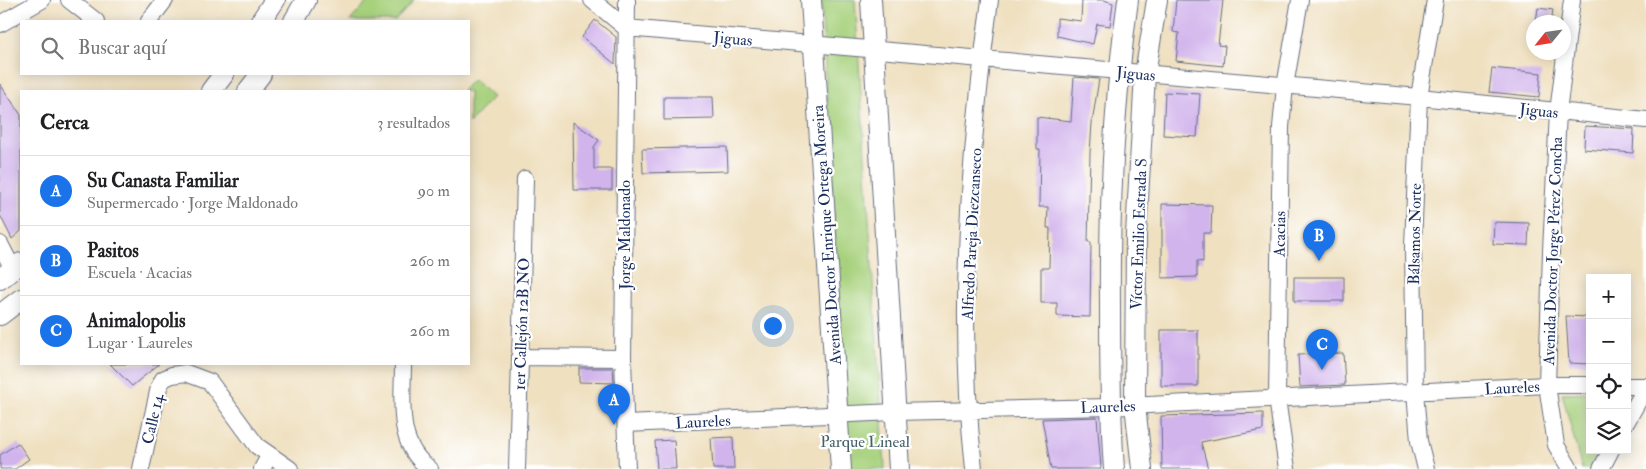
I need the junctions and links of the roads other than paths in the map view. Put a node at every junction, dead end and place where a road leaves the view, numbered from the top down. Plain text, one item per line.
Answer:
1 (42, 0) edge
2 (69, 0) edge
3 (165, 0) edge
4 (275, 0) edge
5 (306, 0) edge
6 (592, 0) edge
7 (627, 0) edge
8 (811, 0) edge
9 (870, 0) edge
10 (990, 0) edge
11 (1128, 0) edge
12 (1157, 0) edge
13 (1300, 0) edge
14 (1435, 0) edge
15 (1572, 0) edge
16 (95, 20) edge
17 (150, 20) edge
18 (263, 20) edge
19 (295, 20) edge
20 (0, 24) edge
21 (626, 28) junction
22 (814, 45) junction
23 (875, 50) junction
24 (982, 60) junction
25 (1118, 72) junction
26 (1145, 74) junction
27 (223, 75) edge
28 (260, 75) edge
29 (1285, 86) junction
30 (212, 90) edge
31 (249, 90) edge
32 (1419, 97) junction
33 (1558, 112) junction
34 (1646, 120) edge
35 (526, 179) dead end
36 (1110, 235) junction
37 (1136, 235) junction
38 (0, 244) edge
39 (11, 270) edge
40 (20, 300) edge
41 (0, 315) edge
42 (520, 357) junction
43 (623, 358) junction
44 (403, 365) edge
45 (1547, 385) junction
46 (1586, 386) edge
47 (1631, 386) edge
48 (1646, 387) edge
49 (1415, 391) junction
50 (1277, 398) junction
51 (1135, 405) junction
52 (1109, 407) junction
53 (967, 410) junction
54 (895, 412) junction
55 (838, 414) junction
56 (1631, 414) edge
57 (626, 424) junction
58 (1609, 454) edge
59 (265, 462) edge
60 (140, 469) edge
61 (290, 469) edge
62 (430, 469) edge
63 (516, 469) edge
64 (627, 469) edge
65 (841, 469) edge
66 (899, 469) edge
67 (974, 469) edge
68 (1114, 469) edge
69 (1142, 469) edge
70 (1286, 469) edge
71 (1426, 469) edge
72 (1570, 469) edge
73 (1600, 469) edge

1 - 20 street
2 - 16 street
3 - 17 street
4 - 18 main road
5 - 19 main road
6 - 21 street
7 - 21 street, Jorge Maldonado
8 - 22 main road, Avenida Doctor Enrique Ortega Moreira
9 - 23 main road
10 - 24 street, Alfredo Pareja Diezcanseco
11 - 25 main road, Víctor Emilio Estrada S
12 - 26 main road, Víctor Emilio Estrada S
13 - 29 street, Acacias
14 - 32 street, Bálsamos Norte
15 - 33 street, Avenida Doctor Jorge Pérez Concha
21 - 22 street, Jiguas
21 - 43 street, Jorge Maldonado
22 - 23 street, Jiguas
22 - 55 main road, Avenida Doctor Enrique Ortega Moreira
23 - 24 street, Jiguas
23 - 54 main road
24 - 25 street, Jiguas
24 - 53 street, Alfredo Pareja Diezcanseco
25 - 26 street, Jiguas
25 - 36 main road, Víctor Emilio Estrada S
26 - 29 street, Jiguas
26 - 37 main road, Víctor Emilio Estrada S
27 - 30 main road
28 - 31 main road
29 - 32 street, Jiguas
29 - 50 street, Acacias
32 - 33 street, Jiguas
32 - 49 street, Bálsamos Norte
33 - 34 street, Jiguas
33 - 45 street, Avenida Doctor Jorge Pérez Concha
35 - 42 street, 1er Callejón 12B NO
36 - 37 main road
36 - 52 main road, Víctor Emilio Estrada S
37 - 51 main road, Víctor Emilio Estrada S
38 - 39 street
40 - 41 main road
42 - 43 street
42 - 63 street, 1er Callejón 12B NO
43 - 57 street, Jorge Maldonado
44 - 62 street
45 - 46 street, Laureles
45 - 49 street, Laureles
45 - 72 street, Avenida Doctor Jorge Pérez Concha
47 - 48 street
48 - 56 street
49 - 50 street, Laureles
49 - 71 street, Bálsamos Norte
50 - 51 street, Laureles
50 - 70 street, Acacias
51 - 52 street, Laureles
51 - 69 main road, Víctor Emilio Estrada S
52 - 53 street, Laureles
52 - 68 main road, Víctor Emilio Estrada S
53 - 54 street, Laureles
53 - 67 street, Alfredo Pareja Diezcanseco
54 - 55 street, Laureles
54 - 66 main road
55 - 57 street, Laureles
55 - 65 main road, Avenida Doctor Enrique Ortega Moreira
57 - 64 street, Jorge Maldonado
58 - 73 street
59 - 60 street, Calle 14
59 - 61 street

